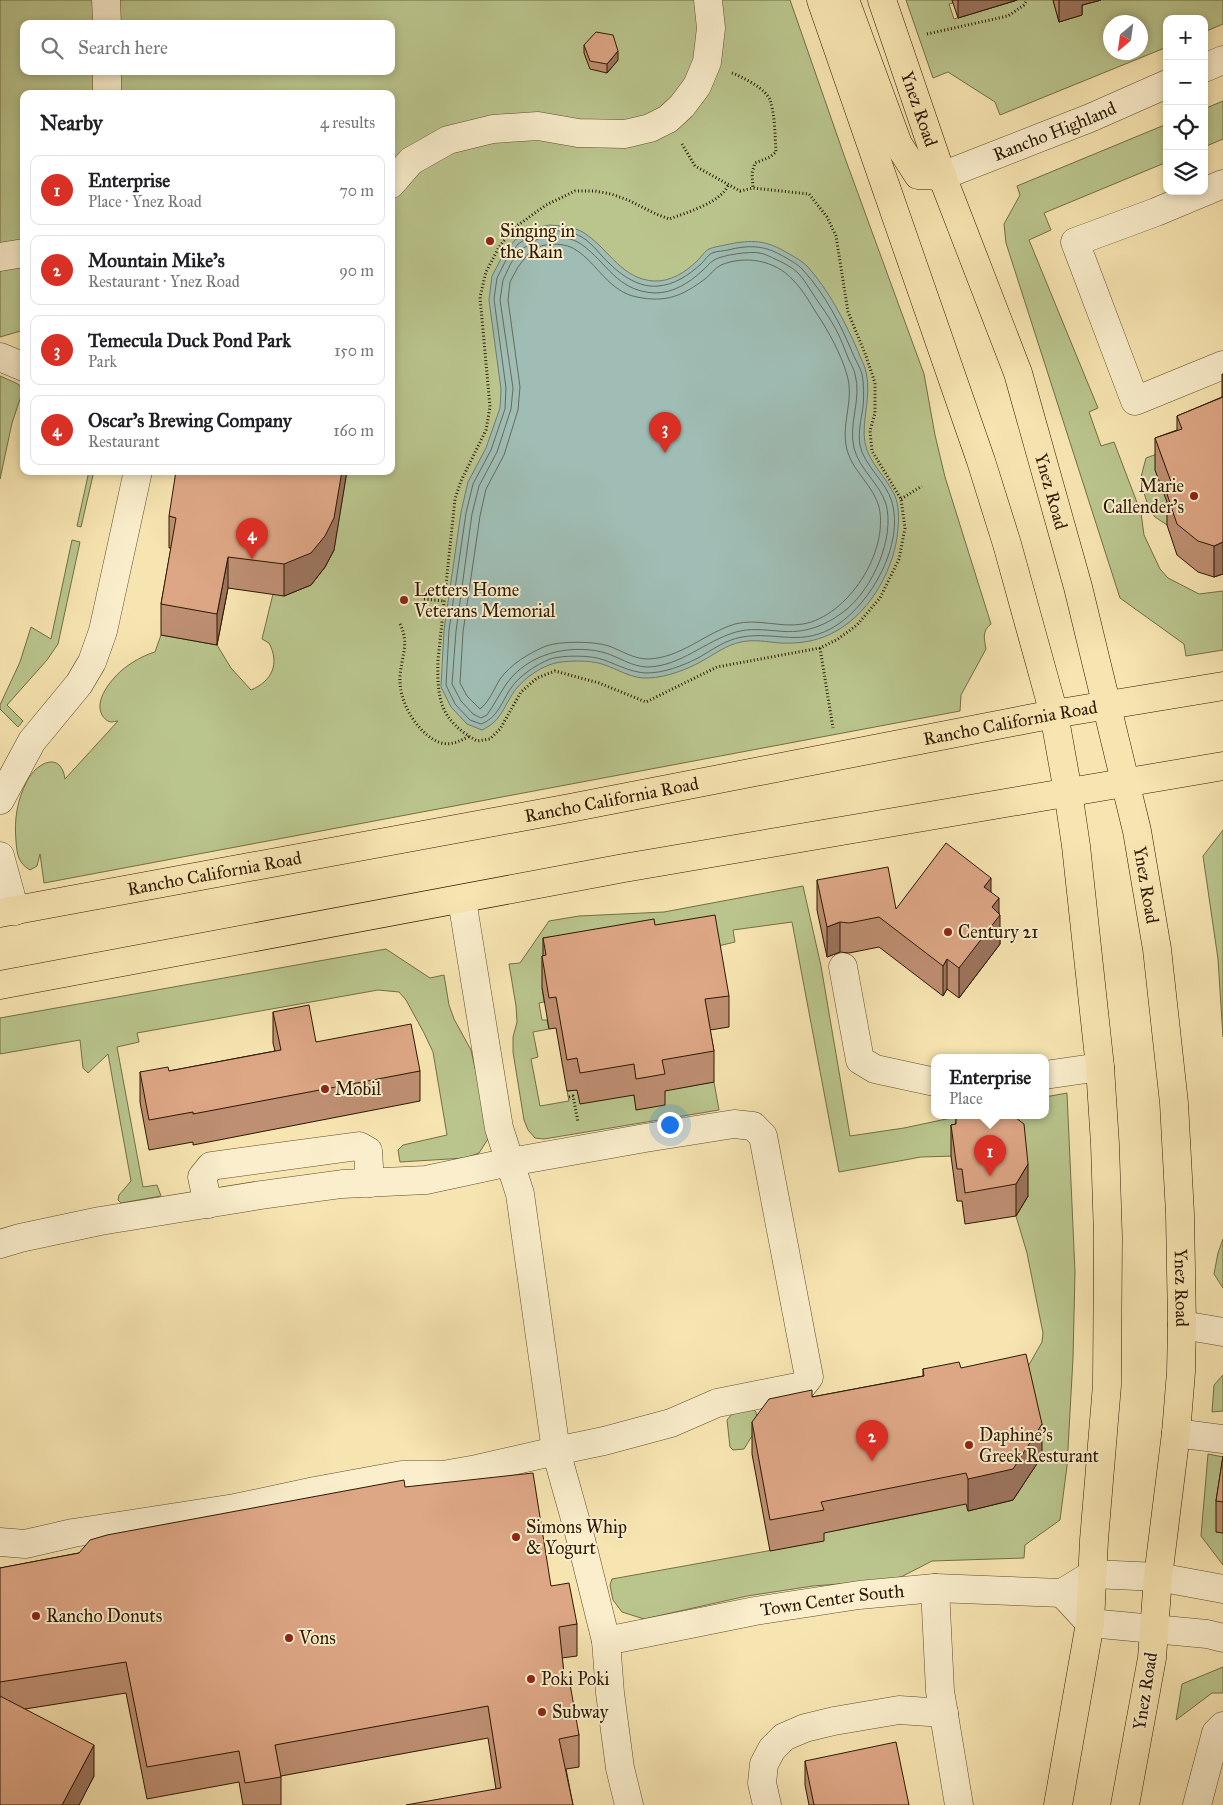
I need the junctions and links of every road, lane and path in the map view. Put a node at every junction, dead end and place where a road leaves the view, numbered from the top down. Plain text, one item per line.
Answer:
1 (106, 0) edge
2 (708, 0) edge
3 (821, 0) edge
4 (845, 0) edge
5 (882, 0) edge
6 (1026, 0) edge
7 (107, 20) edge
8 (927, 34) dead end
9 (708, 62) junction
10 (107, 75) edge
11 (1163, 86) edge
12 (108, 90) edge
13 (668, 119) junction
14 (942, 176) junction
15 (395, 179) edge
16 (1223, 184) edge
17 (728, 185) junction
18 (753, 188) junction
19 (20, 254) edge
20 (0, 257) edge
21 (0, 357) edge
22 (20, 365) edge
23 (1223, 365) edge
24 (137, 475) edge
25 (922, 486) dead end
26 (901, 499) junction
27 (424, 599) dead end
28 (444, 600) junction
29 (400, 624) dead end
30 (820, 648) junction
31 (1223, 686) edge
32 (1106, 707) junction
33 (1054, 714) junction
34 (833, 728) dead end
35 (470, 736) junction
36 (1223, 766) edge
37 (1125, 784) junction
38 (1068, 792) junction
39 (0, 800) edge
40 (0, 856) edge
41 (462, 900) junction
42 (7, 912) edge
43 (843, 966) dead end
44 (0, 984) edge
45 (1100, 1067) junction
46 (1049, 1074) edge
47 (931, 1081) edge
48 (510, 1162) junction
49 (370, 1183) junction
50 (208, 1204) junction
51 (0, 1244) edge
52 (1182, 1325) junction
53 (1223, 1332) edge
54 (1176, 1433) junction
55 (1223, 1440) edge
56 (556, 1451) junction
57 (0, 1542) edge
58 (1093, 1574) junction
59 (1158, 1577) junction
60 (934, 1588) junction
61 (1223, 1589) edge
62 (1062, 1594) junction
63 (1090, 1623) junction
64 (1154, 1629) junction
65 (1223, 1638) edge
66 (606, 1641) junction
67 (944, 1713) junction
68 (1223, 1726) edge
69 (629, 1805) edge
70 (767, 1805) edge
71 (959, 1805) edge
72 (1058, 1805) edge
73 (1125, 1805) edge
74 (1197, 1805) edge

1 - 7 street
2 - 9 street
3 - 33 main road
4 - 14 main road
5 - 14 main road, Ynez Road
6 - 8 path
9 - 13 street
9 - 18 path
10 - 12 street
11 - 14 street, Rancho Highland
13 - 15 street
13 - 17 path
14 - 32 main road, Ynez Road
16 - 23 street
17 - 18 path
17 - 28 path
18 - 26 path
19 - 20 street
21 - 22 street
24 - 39 street
25 - 26 path
26 - 30 path
27 - 28 path
28 - 35 path
29 - 35 path
30 - 34 path
30 - 35 path
31 - 32 main road, Rancho California Road
32 - 33 main road, Rancho California Road
32 - 37 main road, Ynez Road
33 - 38 main road
33 - 42 main road, Rancho California Road
36 - 37 main road
37 - 38 main road
37 - 52 main road, Ynez Road
38 - 41 main road
38 - 45 main road
40 - 42 street
41 - 44 main road
41 - 48 street
43 - 47 street
45 - 46 street
45 - 58 main road
48 - 49 street
48 - 56 street
48 - 56 street
49 - 50 street
49 - 50 street
50 - 51 street
52 - 53 street
52 - 54 main road, Ynez Road
54 - 55 street
54 - 59 main road, Ynez Road
56 - 57 street
56 - 66 street
58 - 59 street
58 - 62 street
58 - 63 main road
59 - 61 street
59 - 64 main road, Ynez Road
60 - 62 street, Town Center South
60 - 66 street, Town Center South
60 - 67 street
62 - 63 street
63 - 64 street
63 - 72 main road
64 - 65 street
64 - 73 main road, Ynez Road
66 - 69 street
67 - 70 street
67 - 71 street
68 - 74 street

